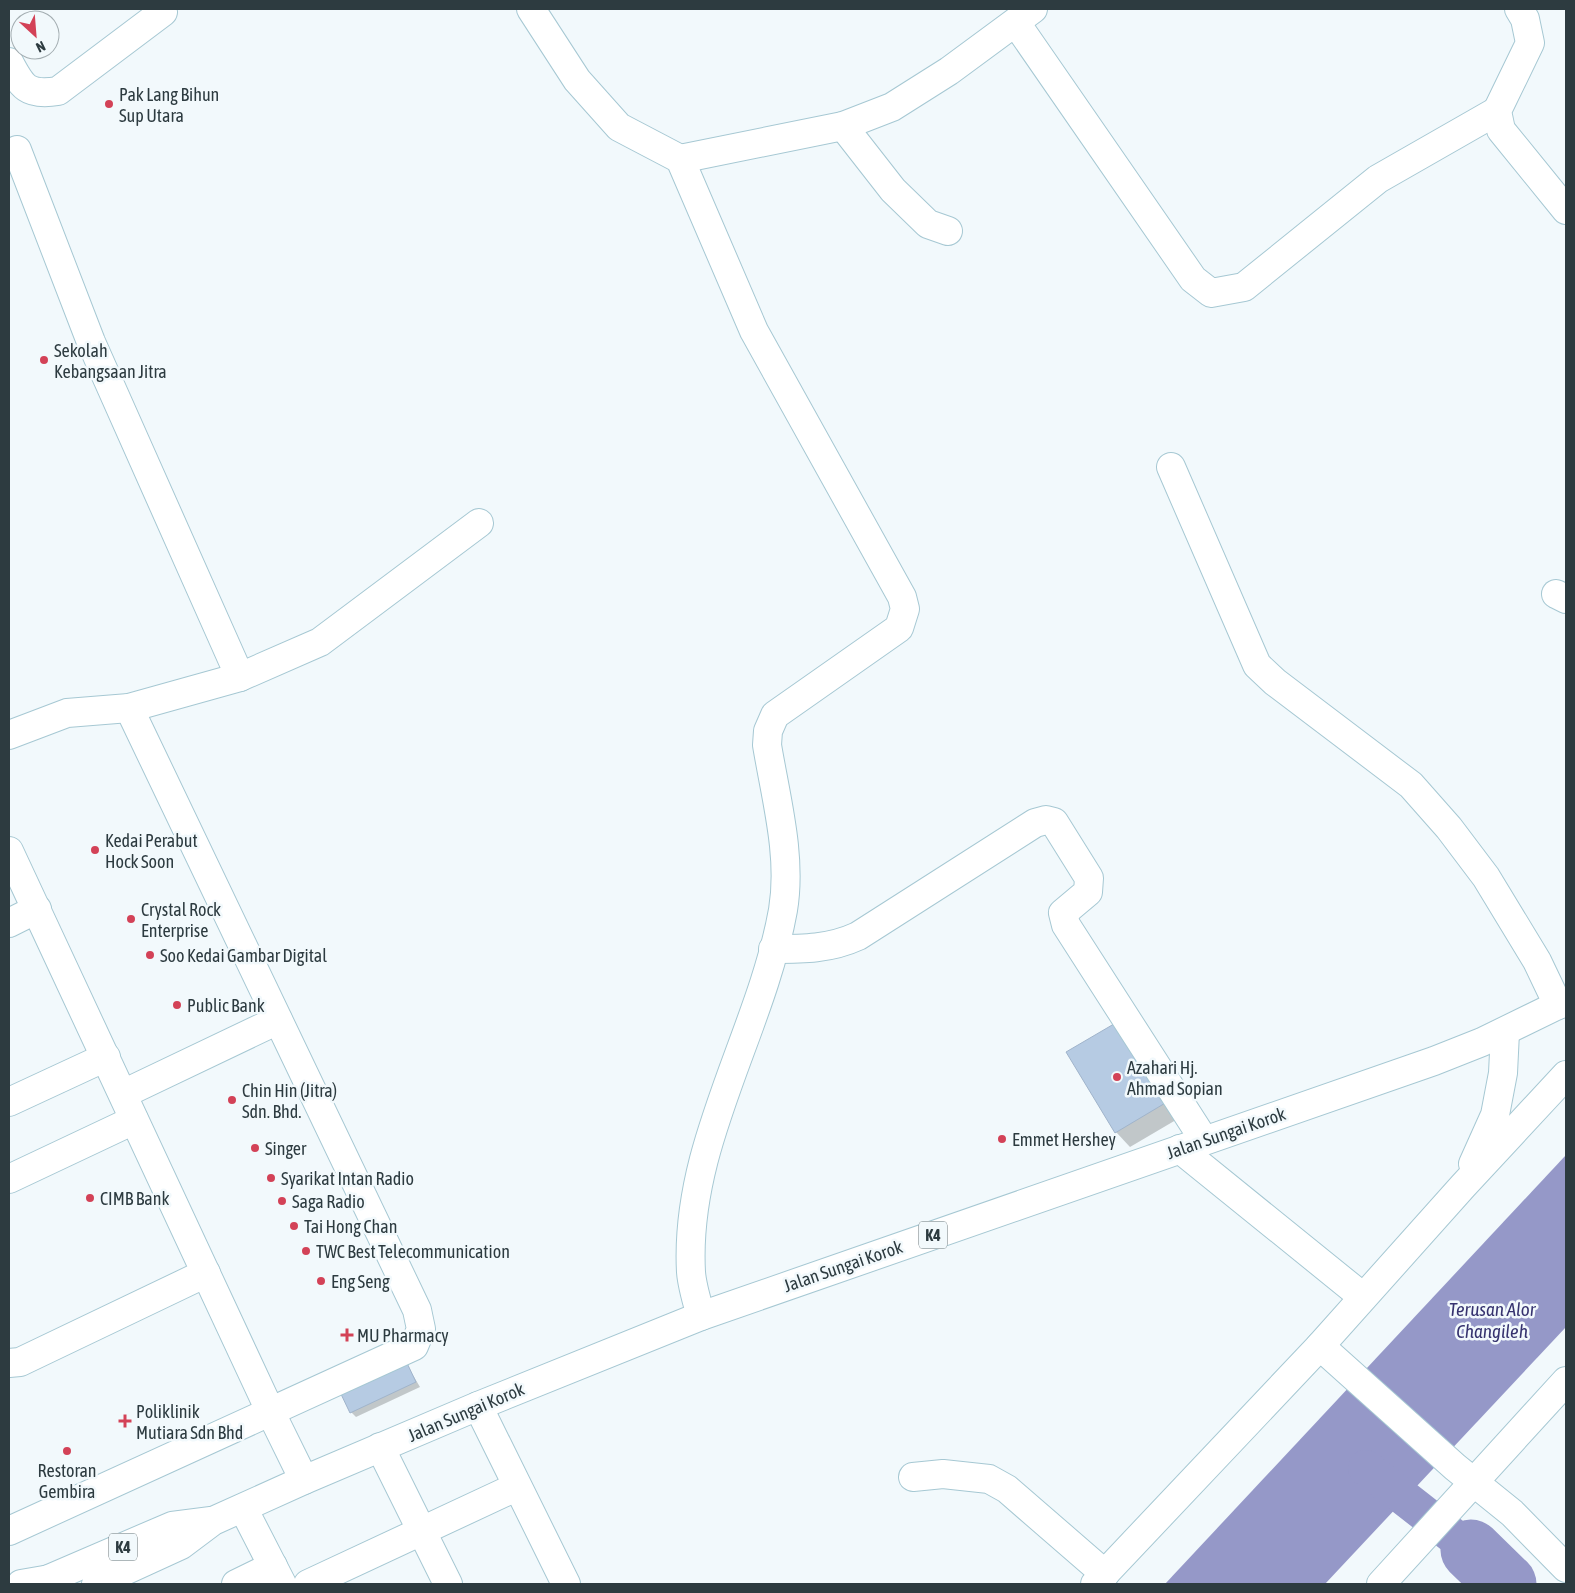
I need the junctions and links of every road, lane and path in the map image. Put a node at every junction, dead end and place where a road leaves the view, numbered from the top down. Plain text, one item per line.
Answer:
1 (531, 9) edge
2 (1519, 9) edge
3 (162, 10) edge
4 (1024, 16) edge
5 (9, 62) edge
6 (1497, 111) junction
7 (843, 126) junction
8 (17, 150) dead end
9 (680, 159) junction
10 (1566, 210) edge
11 (948, 231) dead end
12 (1171, 467) dead end
13 (479, 523) dead end
14 (240, 678) junction
15 (129, 708) junction
16 (9, 735) edge
17 (9, 851) edge
18 (37, 910) junction
19 (9, 923) edge
20 (773, 949) junction
21 (1562, 1003) edge
22 (278, 1020) junction
23 (1505, 1032) junction
24 (106, 1057) junction
25 (1566, 1075) edge
26 (123, 1094) junction
27 (9, 1102) edge
28 (134, 1120) junction
29 (1192, 1144) junction
30 (9, 1179) edge
31 (1463, 1186) junction
32 (206, 1272) junction
33 (1363, 1297) junction
34 (700, 1316) junction
35 (1320, 1346) junction
36 (9, 1363) edge
37 (1566, 1382) edge
38 (478, 1406) junction
39 (271, 1413) junction
40 (380, 1447) junction
41 (1465, 1475) junction
42 (913, 1477) dead end
43 (304, 1480) junction
44 (516, 1487) junction
45 (244, 1508) junction
46 (213, 1521) junction
47 (9, 1531) edge
48 (423, 1532) junction
49 (1566, 1568) edge
50 (278, 1575) edge
51 (1100, 1579) edge
52 (44, 1581) edge
53 (21, 1584) edge
54 (96, 1584) edge
55 (236, 1584) edge
56 (308, 1584) edge
57 (448, 1584) edge
58 (566, 1584) edge
59 (1381, 1584) edge

1 - 9 main road
2 - 6 main road
3 - 5 main road
4 - 6 main road
4 - 7 main road
6 - 10 main road
7 - 9 main road
7 - 11 main road
8 - 14 main road
9 - 20 main road
12 - 21 main road
13 - 14 main road
14 - 15 main road
15 - 16 main road
15 - 22 main road
17 - 18 main road
18 - 19 main road
18 - 24 main road
20 - 29 main road
20 - 34 main road
21 - 23 main road, Jalan Sungai Korok / K4
22 - 26 main road
22 - 39 main road
23 - 29 main road, Jalan Sungai Korok / K4
23 - 31 main road
24 - 26 main road
24 - 27 main road
25 - 31 main road
26 - 28 main road
28 - 30 main road
28 - 32 main road
29 - 33 main road
29 - 34 main road, Jalan Sungai Korok / K4
31 - 33 main road
32 - 36 main road
32 - 39 main road
33 - 35 main road
34 - 38 main road, Jalan Sungai Korok / K4
35 - 41 main road
35 - 51 main road
37 - 41 main road
38 - 40 main road, Jalan Sungai Korok / K4
38 - 44 main road
39 - 43 main road
39 - 47 main road
40 - 43 main road, Jalan Sungai Korok / K4
40 - 48 main road
41 - 49 main road
41 - 59 main road
42 - 51 main road
43 - 45 main road, Jalan Sungai Korok / K4
44 - 48 main road
44 - 58 main road
45 - 46 main road, Jalan Sungai Korok / K4
45 - 50 main road
46 - 52 main road, Jalan Sungai Korok / K4
46 - 54 main road, Jalan Sungai Korok / K4
48 - 56 main road
48 - 57 main road
50 - 55 main road
52 - 53 main road, Jalan Sungai Korok

